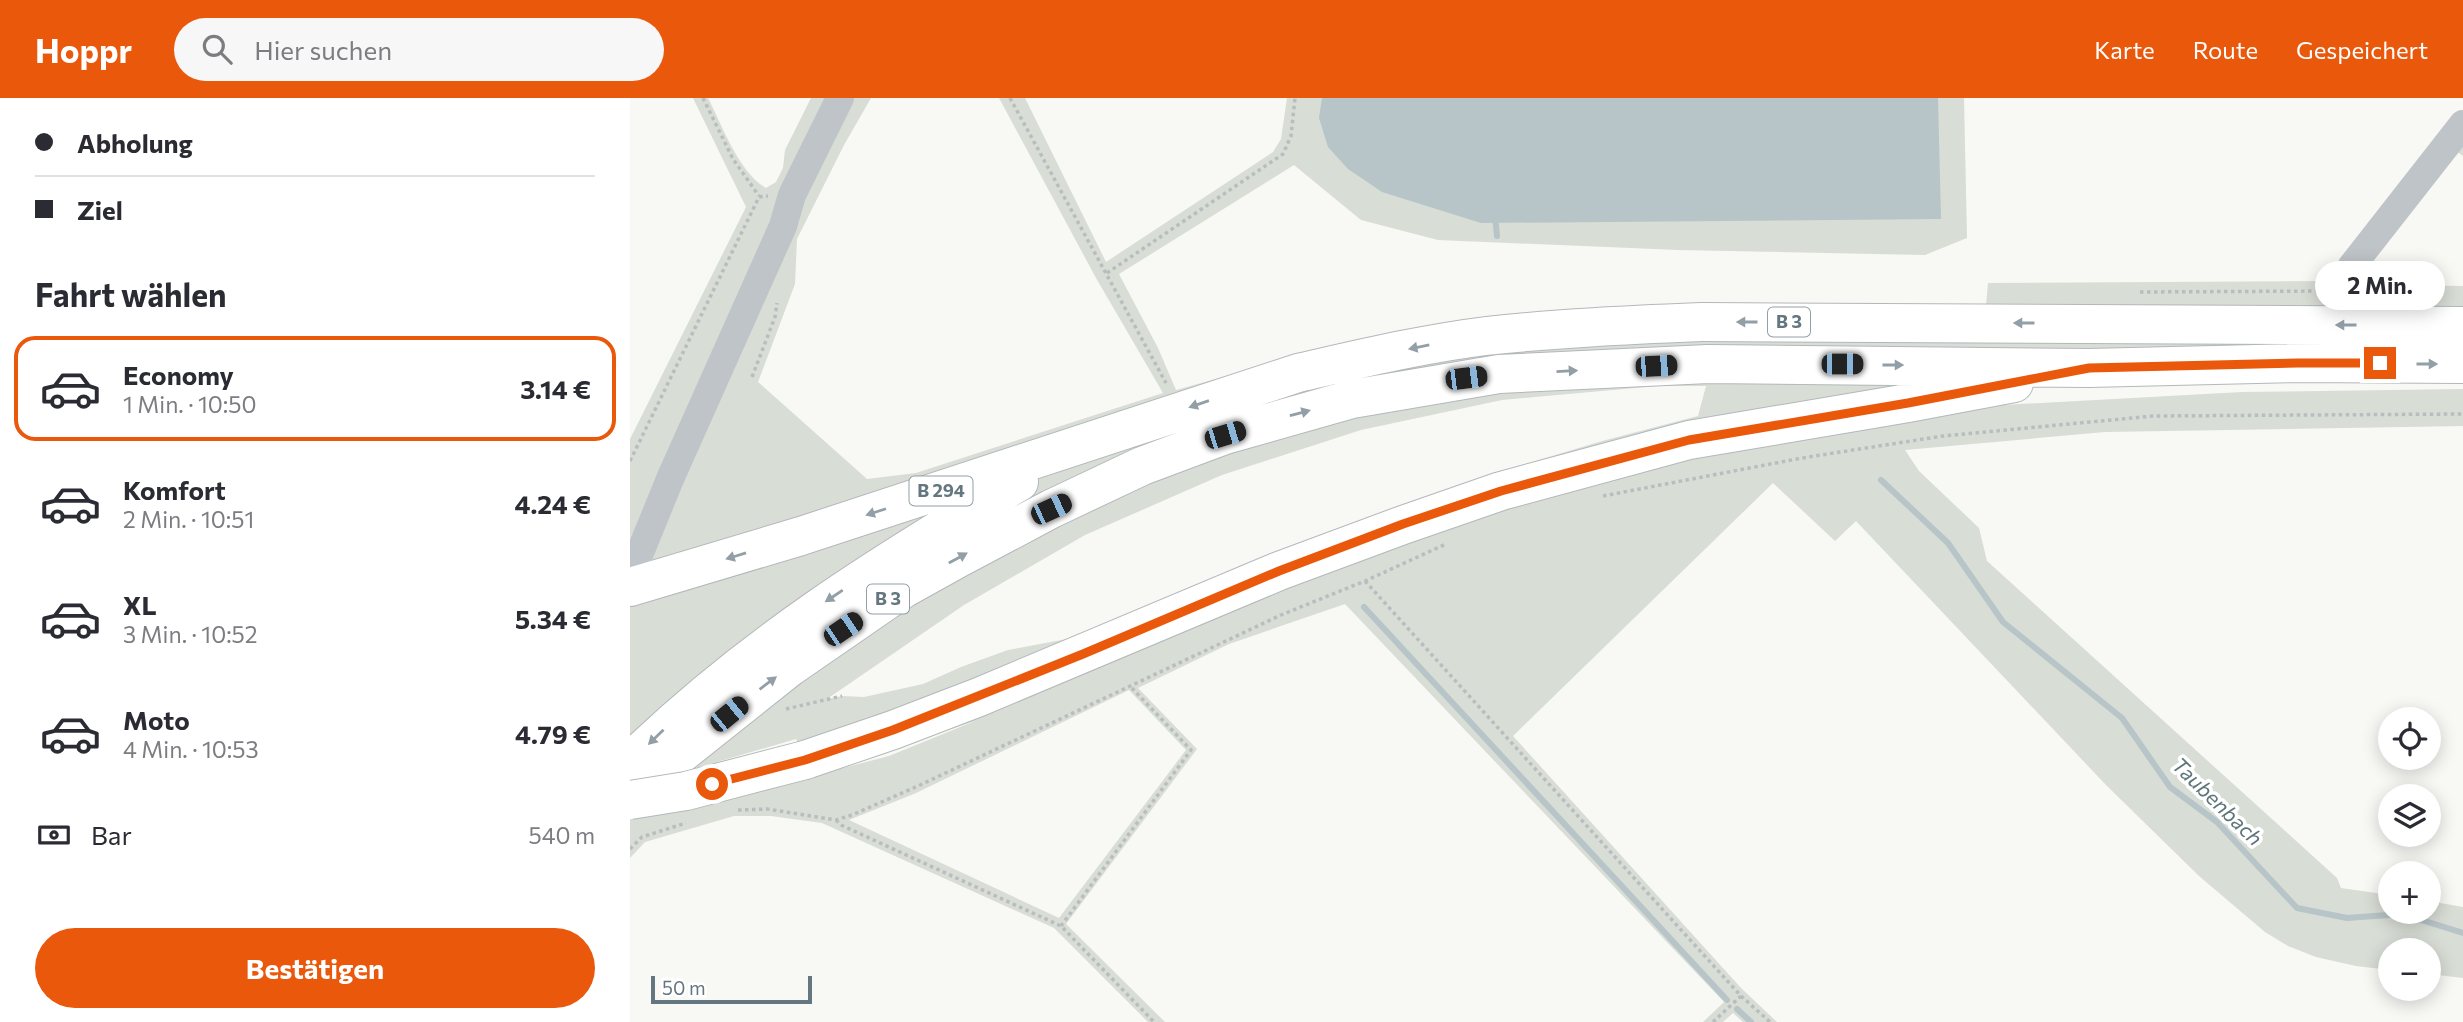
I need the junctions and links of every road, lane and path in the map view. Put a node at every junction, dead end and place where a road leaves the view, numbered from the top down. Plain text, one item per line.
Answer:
1 (703, 98) edge
2 (840, 98) edge
3 (1010, 98) edge
4 (1296, 98) edge
5 (2463, 124) edge
6 (792, 195) junction
7 (760, 197) junction
8 (1107, 273) junction
9 (2351, 291) joint
10 (2130, 292) dead end
11 (2463, 326) edge
12 (2463, 364) edge
13 (2089, 368) junction
14 (1166, 383) dead end
15 (2463, 414) edge
16 (1081, 445) junction
17 (630, 461) edge
18 (1594, 498) dead end
19 (1451, 542) dead end
20 (642, 575) edge
21 (1366, 581) junction
22 (1129, 685) junction
23 (842, 696) dead end
24 (775, 712) dead end
25 (644, 767) edge
26 (630, 800) edge
27 (730, 810) dead end
28 (836, 820) junction
29 (692, 821) dead end
30 (630, 849) edge
31 (1061, 926) junction
32 (1741, 996) junction
33 (1154, 1022) edge
34 (1713, 1022) edge
35 (1770, 1022) edge

1 - 7 path
2 - 6 street
3 - 8 path
4 - 8 path
5 - 9 street
6 - 7 path
6 - 20 street
7 - 17 path
8 - 14 path
9 - 10 path
11 -> 16 highway, B 3
13 -> 12 highway, B 3
25 -> 13 highway, B 3
13 - 26 highway, bridge
15 - 18 path
16 -> 20 highway, B 294
16 -> 25 highway, B 3
19 - 21 path
21 - 22 path
21 - 32 path
22 - 28 path
22 - 31 path
23 - 24 path
27 - 28 path
28 - 31 path
29 - 30 path
31 - 33 path
32 - 34 path
32 - 35 path

